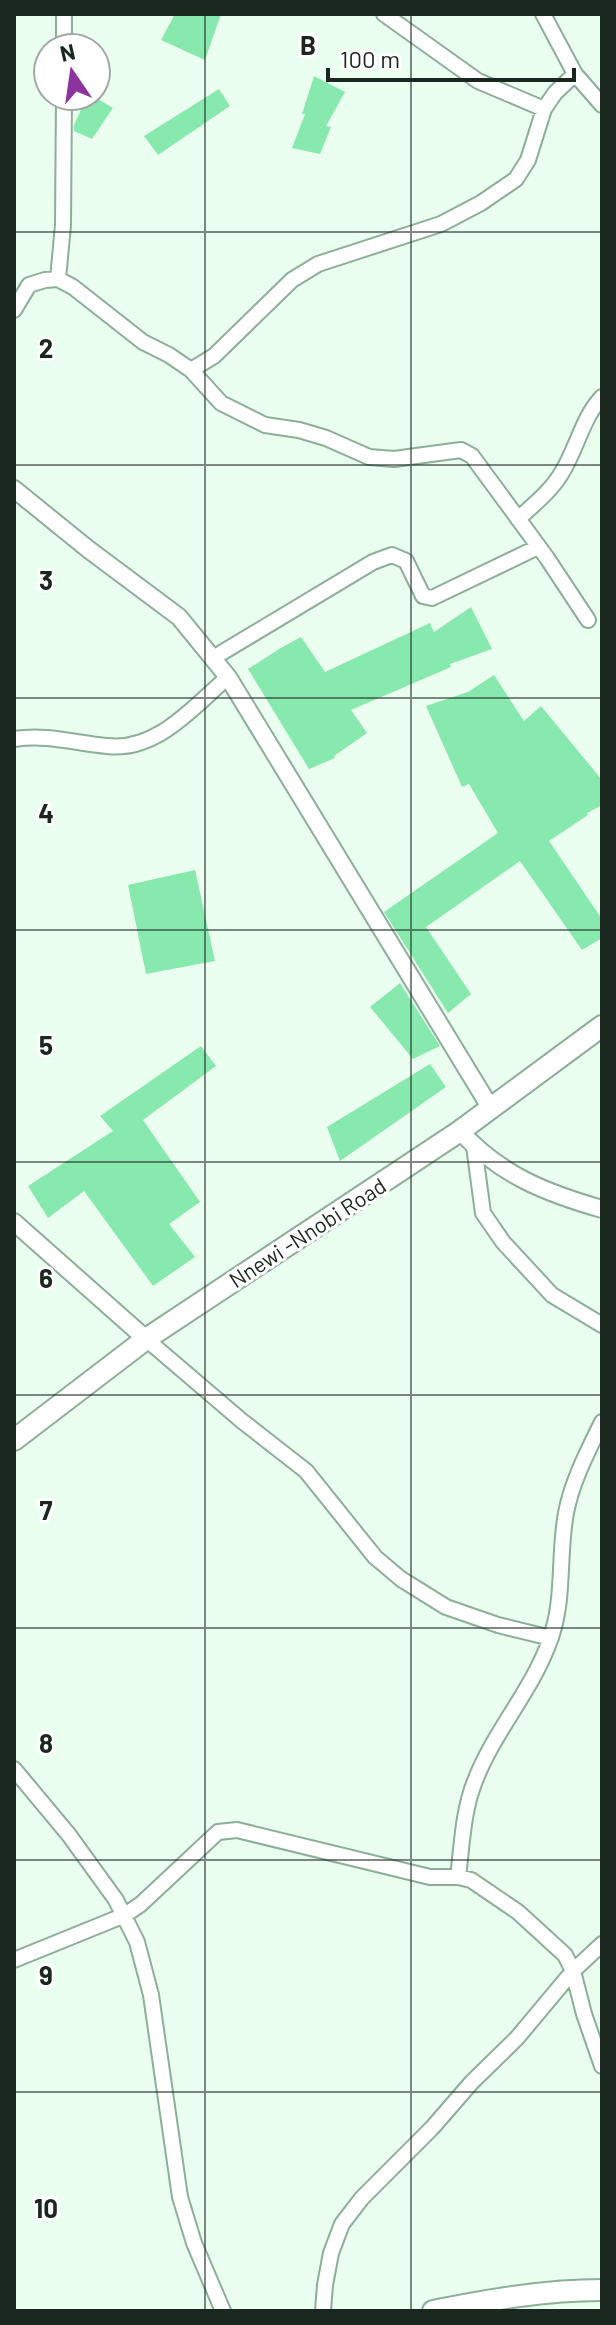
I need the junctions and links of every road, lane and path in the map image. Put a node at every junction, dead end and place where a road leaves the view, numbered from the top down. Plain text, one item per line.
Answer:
1 (384, 14) edge
2 (543, 14) edge
3 (575, 74) junction
4 (602, 105) edge
5 (544, 109) junction
6 (64, 112) edge
7 (58, 279) junction
8 (14, 310) edge
9 (191, 370) junction
10 (602, 397) edge
11 (14, 489) edge
12 (518, 519) junction
13 (538, 547) junction
14 (588, 620) dead end
15 (213, 658) junction
16 (228, 677) junction
17 (14, 739) edge
18 (602, 1026) edge
19 (490, 1107) junction
20 (467, 1138) junction
21 (602, 1209) edge
22 (14, 1222) edge
23 (602, 1325) edge
24 (146, 1339) junction
25 (602, 1422) edge
26 (14, 1440) edge
27 (551, 1638) junction
28 (14, 1769) edge
29 (458, 1877) junction
30 (125, 1915) junction
31 (602, 1944) edge
32 (14, 1960) edge
33 (573, 1971) junction
34 (602, 2066) edge
35 (602, 2290) edge
36 (223, 2311) edge
37 (323, 2311) edge
38 (433, 2311) edge

1 - 5 street
2 - 3 street
3 - 4 street
3 - 5 street
5 - 9 street
6 - 7 street
7 - 8 street
7 - 9 street
9 - 12 street
10 - 12 street
11 - 15 street
12 - 13 street
13 - 14 street
13 - 15 street
15 - 16 street
16 - 17 street
16 - 19 street
18 - 19 main road, Nnewi -Nnobi Road
19 - 20 main road, Nnewi -Nnobi Road
20 - 21 street
20 - 23 street
20 - 24 main road, Nnewi -Nnobi Road
22 - 24 street
24 - 26 main road, Nnewi -Nnobi Road
24 - 27 street
25 - 27 street
27 - 29 street
28 - 30 street
29 - 30 street
29 - 33 street
30 - 32 street
30 - 36 street
31 - 33 street
33 - 34 street
33 - 37 street
35 - 38 main road

